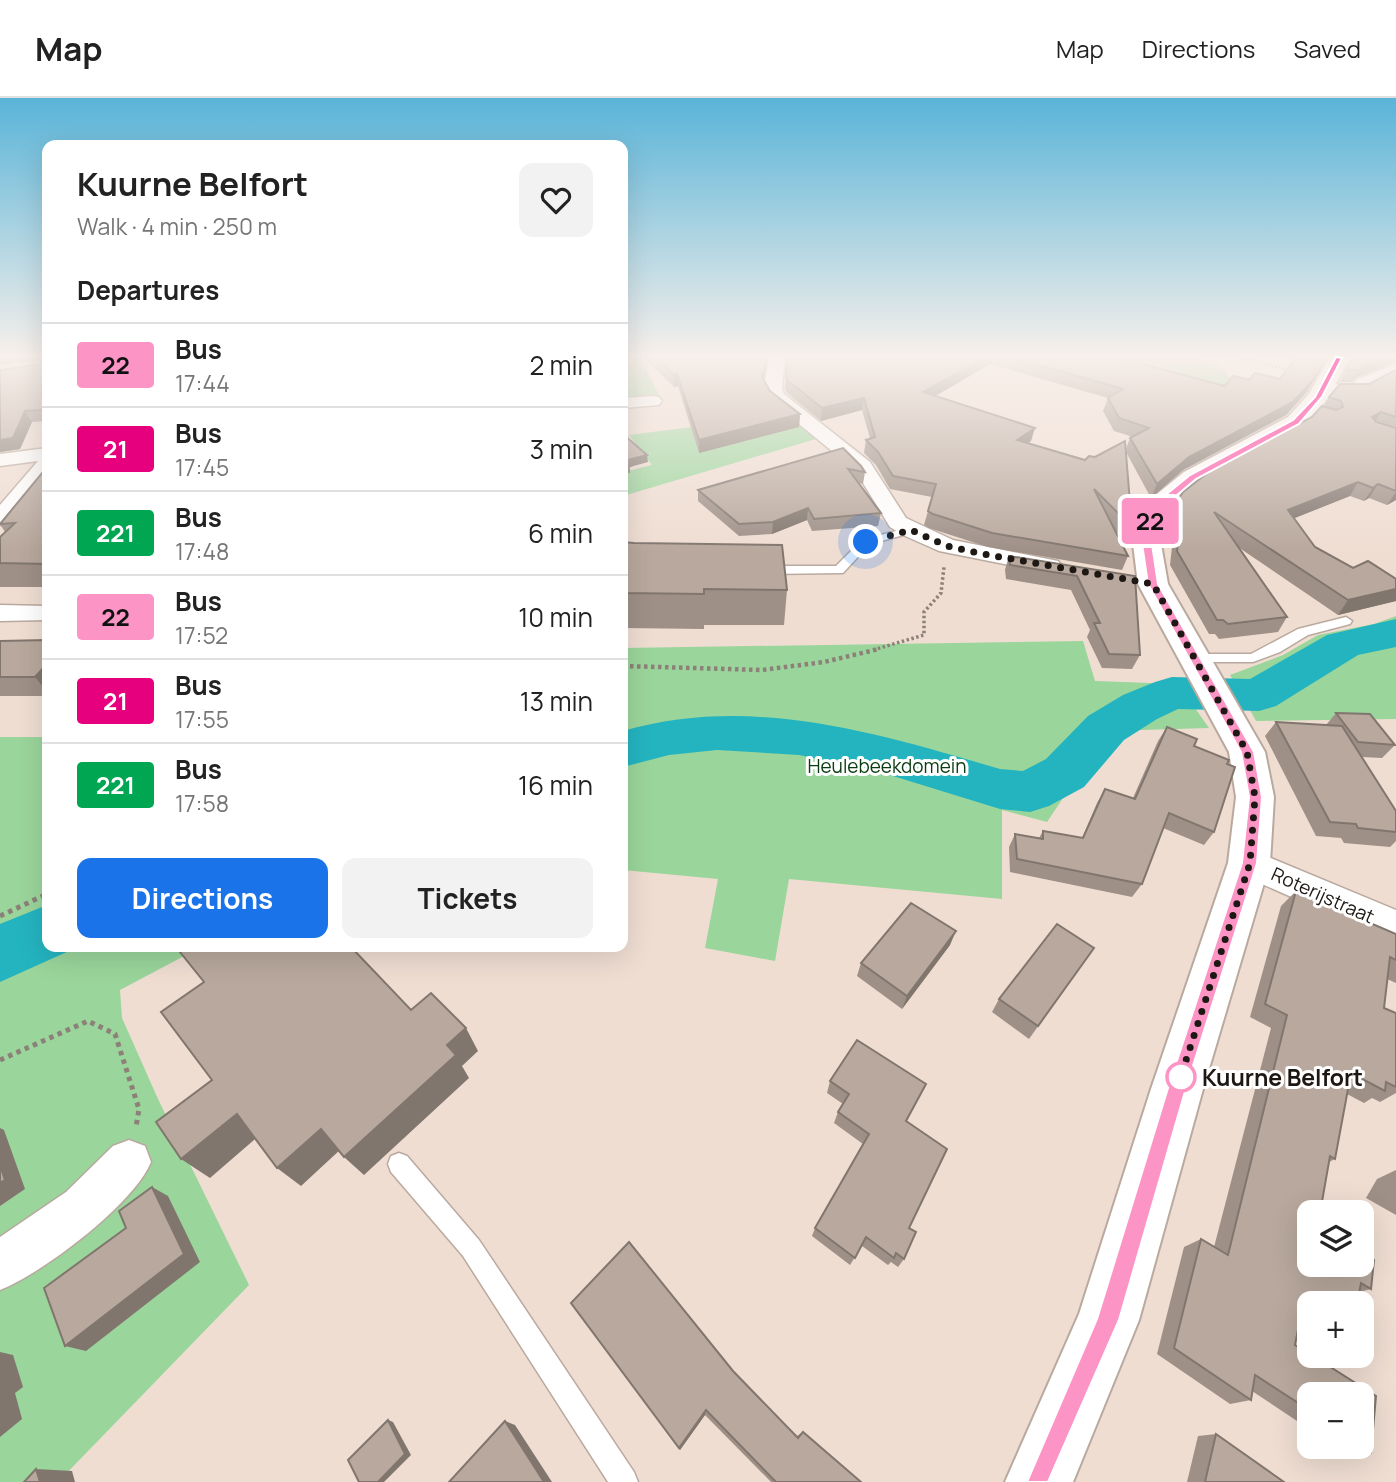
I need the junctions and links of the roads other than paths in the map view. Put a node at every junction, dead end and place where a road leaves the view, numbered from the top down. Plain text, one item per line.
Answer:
1 (809, 423) edge
2 (1295, 423) edge
3 (42, 455) edge
4 (0, 460) edge
5 (42, 469) edge
6 (0, 518) edge
7 (911, 530) junction
8 (758, 570) edge
9 (1072, 570) edge
10 (0, 613) edge
11 (42, 613) edge
12 (1346, 621) dead end
13 (1208, 682) junction
14 (1250, 863) junction
15 (1396, 927) edge
16 (129, 1162) road end
17 (399, 1164) dead end
18 (0, 1266) edge
19 (624, 1482) edge
20 (1039, 1482) edge

1 - 7 street
2 - 13 street
3 - 4 street
5 - 6 street
7 - 8 lane
7 - 9 street
10 - 11 street
12 - 13 lane
13 - 14 street
14 - 15 street, Roterijstraat
14 - 20 street
16 - 18 street
17 - 19 lane

